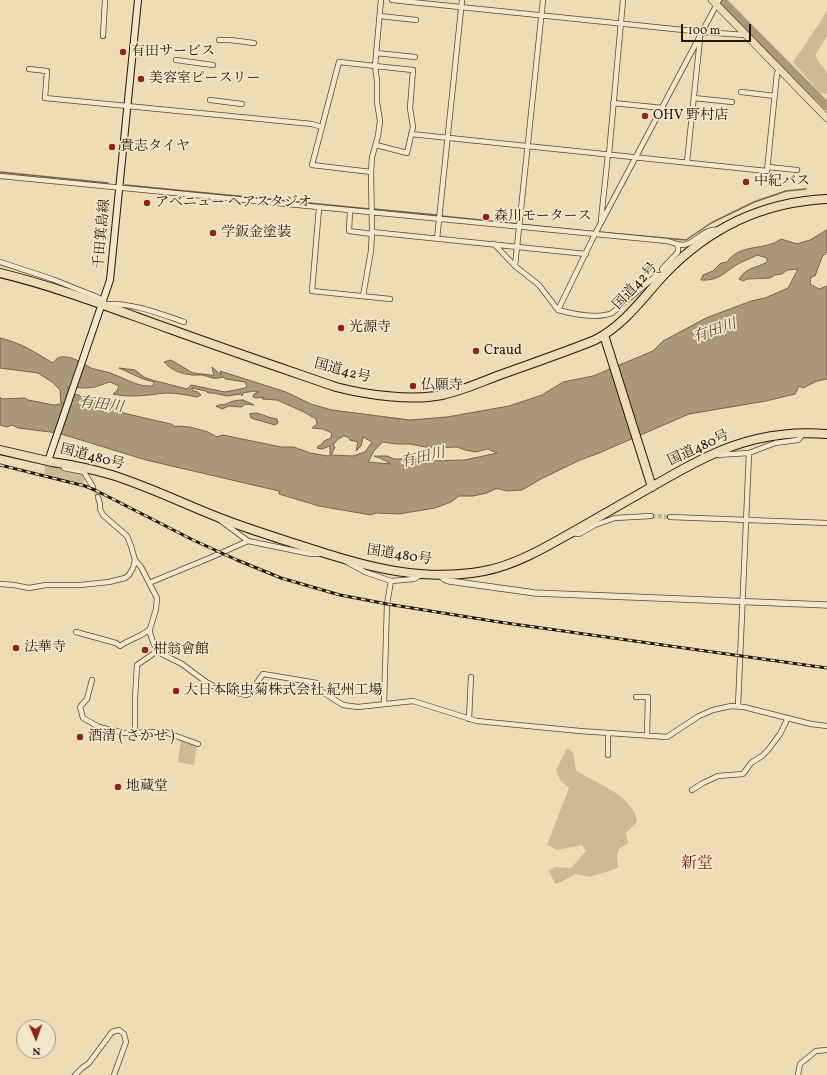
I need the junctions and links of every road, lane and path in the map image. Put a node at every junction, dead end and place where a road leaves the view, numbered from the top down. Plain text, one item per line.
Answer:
1 (105, 0) edge
2 (138, 0) edge
3 (381, 0) edge
4 (392, 0) edge
5 (462, 0) edge
6 (543, 0) edge
7 (623, 0) edge
8 (717, 1) edge
9 (462, 7) junction
10 (541, 15) junction
11 (380, 16) junction
12 (416, 20) dead end
13 (621, 24) junction
14 (702, 34) junction
15 (746, 35) junction
16 (103, 36) dead end
17 (219, 40) dead end
18 (254, 43) dead end
19 (376, 52) junction
20 (415, 56) dead end
21 (176, 60) dead end
22 (213, 65) dead end
23 (375, 66) junction
24 (29, 69) dead end
25 (780, 70) junction
26 (741, 92) dead end
27 (775, 96) junction
28 (694, 98) junction
29 (210, 100) dead end
30 (732, 102) dead end
31 (613, 103) junction
32 (242, 104) dead end
33 (128, 106) junction
34 (663, 108) junction
35 (827, 118) edge
36 (322, 127) junction
37 (411, 134) junction
38 (448, 138) junction
39 (376, 145) junction
40 (528, 146) junction
41 (608, 154) junction
42 (636, 157) junction
43 (687, 162) junction
44 (768, 167) junction
45 (797, 170) dead end
46 (371, 172) junction
47 (0, 176) edge
48 (119, 188) junction
49 (827, 199) edge
50 (319, 208) junction
51 (350, 211) junction
52 (372, 213) junction
53 (439, 219) junction
54 (601, 223) junction
55 (520, 227) junction
56 (717, 230) junction
57 (372, 233) junction
58 (595, 234) junction
59 (437, 238) junction
60 (494, 244) junction
61 (676, 244) junction
62 (518, 246) junction
63 (586, 254) junction
64 (0, 262) edge
65 (515, 266) junction
66 (0, 273) edge
67 (661, 273) junction
68 (364, 296) junction
69 (390, 299) dead end
70 (102, 305) junction
71 (558, 310) junction
72 (184, 322) dead end
73 (605, 337) junction
74 (803, 434) junction
75 (827, 434) edge
76 (0, 450) edge
77 (749, 453) junction
78 (710, 455) junction
79 (50, 459) junction
80 (93, 487) tunnel mouth
81 (652, 487) junction
82 (98, 497) tunnel mouth
83 (216, 516) junction
84 (651, 516) tunnel mouth
85 (670, 517) tunnel mouth
86 (746, 520) junction
87 (827, 523) edge
88 (570, 533) junction
89 (248, 541) junction
90 (329, 554) junction
91 (344, 559) junction
92 (135, 560) junction
93 (421, 575) junction
94 (440, 575) junction
95 (391, 581) junction
96 (149, 583) junction
97 (0, 584) edge
98 (743, 601) junction
99 (827, 604) edge
100 (150, 629) junction
101 (76, 632) dead end
102 (157, 650) junction
103 (471, 677) dead end
104 (92, 680) dead end
105 (636, 697) dead end
106 (384, 704) junction
107 (738, 706) junction
108 (788, 718) junction
109 (469, 719) junction
110 (827, 726) edge
111 (135, 732) junction
112 (608, 733) junction
113 (647, 735) junction
114 (198, 744) dead end
115 (608, 755) dead end
116 (692, 790) dead end
117 (827, 1050) edge
118 (75, 1075) edge
119 (114, 1075) edge
120 (798, 1075) edge

1 - 16 street
2 - 33 main road, 千田箕島線
3 - 11 street
4 - 9 street
5 - 9 street
6 - 10 street
7 - 13 street
8 - 14 street
8 - 15 main road
9 - 10 street
9 - 38 street
10 - 13 street
10 - 40 street
11 - 12 street
11 - 19 street
13 - 14 street
13 - 31 street
14 - 15 street
14 - 28 street
14 - 34 street
15 - 25 main road
17 - 18 street
19 - 20 street
19 - 23 street
21 - 22 street
23 - 36 street
23 - 37 street
23 - 39 street
24 - 33 street
25 - 27 street
25 - 35 main road
26 - 27 street
27 - 44 street
28 - 30 street
28 - 43 street
29 - 32 street
31 - 34 street
31 - 41 street
33 - 36 street
33 - 48 main road, 千田箕島線
34 - 42 street
36 - 46 street
37 - 38 street
37 - 39 street
38 - 40 street
38 - 53 street
39 - 46 street
40 - 41 street
40 - 55 street
41 - 42 street
41 - 54 street
42 - 43 street
42 - 54 street
43 - 44 street
44 - 45 street
46 - 52 street
47 - 48 street
48 - 50 street
48 - 70 main road, 千田箕島線
49 - 56 highway, 国道42号
50 - 51 street
50 - 68 street
51 - 52 street
51 - 57 street
52 - 53 street
52 - 57 street
53 - 55 street
53 - 59 street
54 - 58 street
55 - 58 street
55 - 62 street
56 - 61 street
56 - 67 highway, 国道42号
57 - 59 street
57 - 68 street
58 - 61 street
58 - 63 street
59 - 60 street
60 - 62 street
60 - 65 street
61 - 67 street
62 - 63 street
62 - 65 street
63 - 71 street
64 - 70 street
65 - 71 street
66 - 70 highway, 国道42号
67 - 71 street
67 - 73 highway, 国道42号
68 - 69 street
70 - 72 street
70 - 73 highway, 国道42号
70 - 79 main road, 千田箕島線
73 - 81 highway
74 - 75 highway, 国道480号
74 - 77 street
74 - 78 highway, 国道480号
76 - 79 highway, 国道480号
77 - 78 street
77 - 86 street
78 - 81 highway, 国道480号
79 - 80 street
79 - 83 highway, 国道480号
81 - 88 highway, 国道480号
82 - 92 street
83 - 89 street
83 - 90 highway, 国道480号
84 - 88 street
85 - 86 street
86 - 87 street
86 - 98 street
88 - 94 highway, 国道480号
89 - 90 street
89 - 96 street
90 - 91 highway, 国道480号
91 - 93 highway, 国道480号
91 - 95 street
92 - 96 street
92 - 97 street
93 - 94 highway, 国道480号
93 - 95 street
94 - 98 street
95 - 106 street
96 - 100 street
98 - 99 street
98 - 107 street
100 - 101 street
100 - 102 street
102 - 106 street
102 - 111 street
103 - 109 street
104 - 111 street
105 - 113 street
106 - 109 street
107 - 108 street
107 - 113 street
108 - 110 street
108 - 116 street
109 - 112 street
111 - 114 street
112 - 113 street
112 - 115 street
117 - 120 street
118 - 119 street

